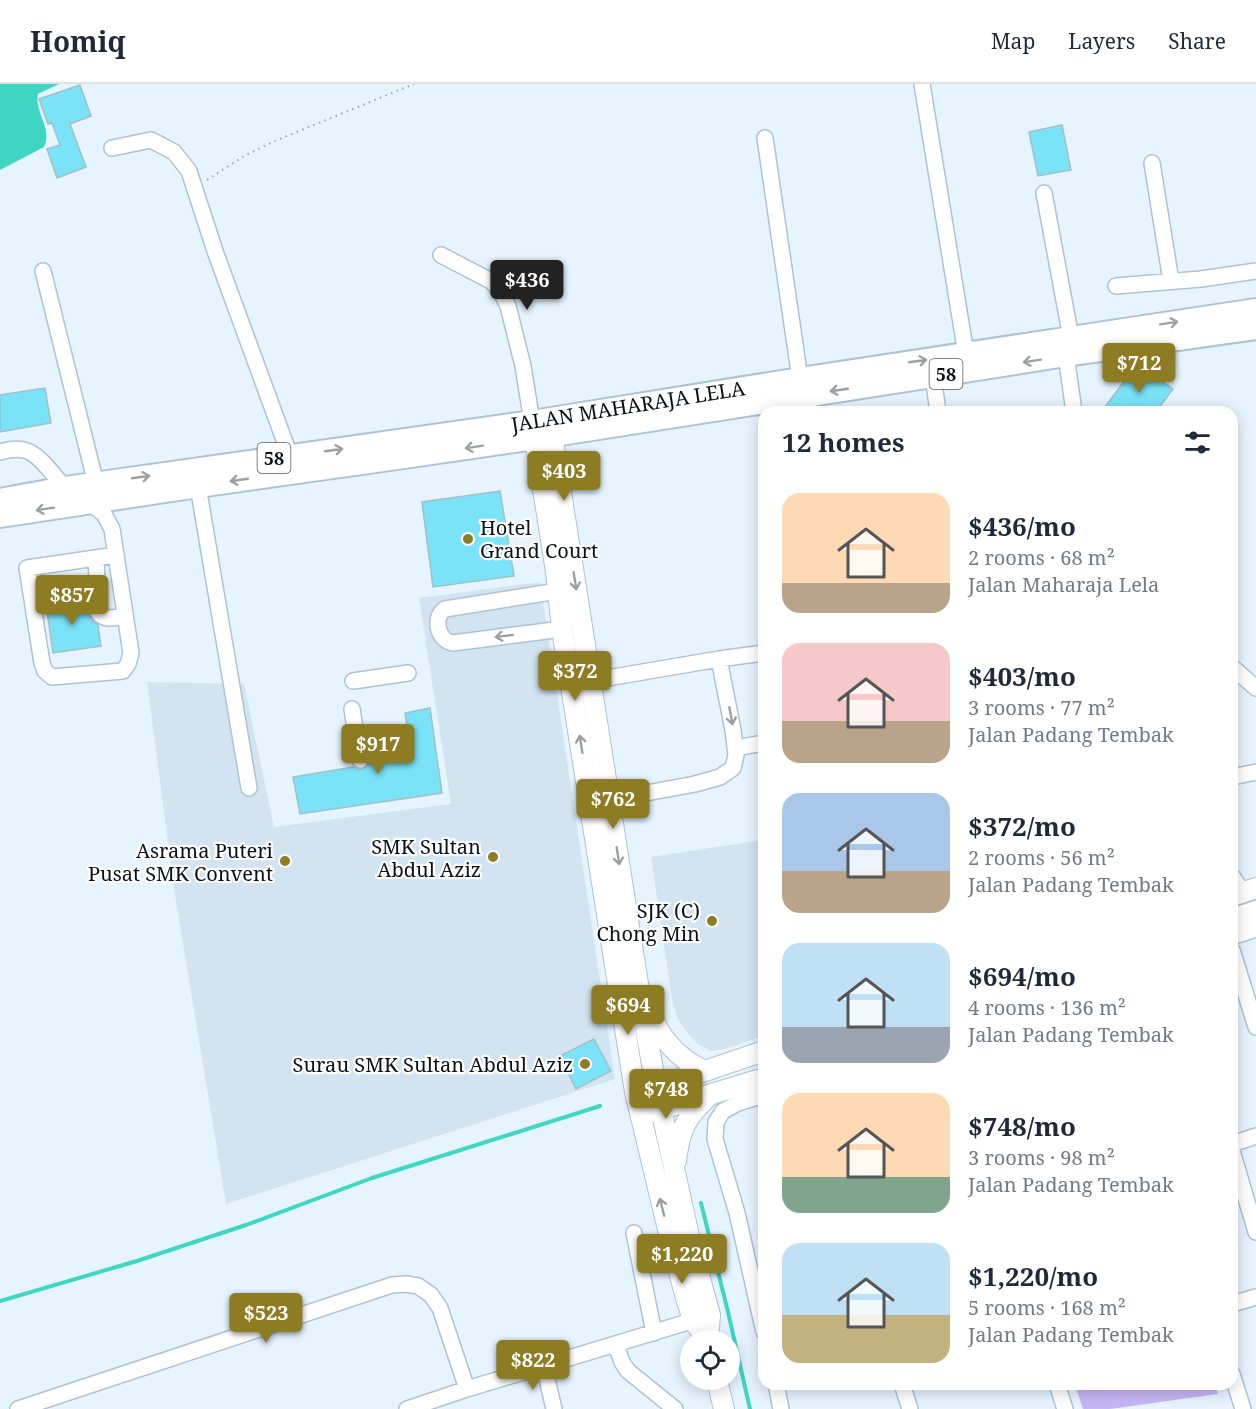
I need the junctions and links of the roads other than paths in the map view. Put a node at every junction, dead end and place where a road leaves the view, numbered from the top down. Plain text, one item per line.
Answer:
1 (922, 84) edge
2 (765, 138) dead end
3 (112, 148) dead end
4 (1152, 163) dead end
5 (1044, 193) dead end
6 (441, 255) dead end
7 (44, 271) dead end
8 (1256, 271) edge
9 (1171, 282) junction
10 (1116, 286) dead end
11 (1256, 310) edge
12 (1256, 328) edge
13 (1069, 347) junction
14 (966, 354) junction
15 (933, 376) junction
16 (806, 395) edge
17 (937, 406) edge
18 (1074, 406) edge
19 (542, 428) junction
20 (0, 452) edge
21 (290, 456) junction
22 (198, 486) junction
23 (64, 488) junction
24 (93, 493) junction
25 (130, 496) junction
26 (0, 500) edge
27 (0, 516) edge
28 (112, 529) junction
29 (116, 555) junction
30 (96, 558) junction
31 (94, 587) junction
32 (558, 591) junction
33 (31, 594) junction
34 (125, 616) junction
35 (562, 629) junction
36 (758, 654) edge
37 (719, 659) junction
38 (1238, 672) edge
39 (408, 673) dead end
40 (352, 681) dead end
41 (590, 681) junction
42 (1256, 688) edge
43 (352, 709) dead end
44 (758, 744) edge
45 (735, 748) junction
46 (360, 760) dead end
47 (1256, 772) edge
48 (1238, 776) edge
49 (249, 788) dead end
50 (609, 800) junction
51 (1256, 911) edge
52 (1238, 917) edge
53 (1256, 929) edge
54 (1238, 935) edge
55 (1238, 969) edge
56 (637, 979) junction
57 (1256, 1027) edge
58 (758, 1053) edge
59 (705, 1071) junction
60 (758, 1080) edge
61 (656, 1086) junction
62 (635, 1092) junction
63 (710, 1095) junction
64 (758, 1097) edge
65 (661, 1110) junction
66 (640, 1116) junction
67 (1256, 1136) edge
68 (1238, 1142) edge
69 (1238, 1170) edge
70 (675, 1173) junction
71 (1256, 1232) edge
72 (634, 1233) dead end
73 (1256, 1297) edge
74 (1238, 1302) edge
75 (758, 1306) edge
76 (701, 1318) junction
77 (705, 1330) edge
78 (654, 1333) junction
79 (616, 1345) junction
80 (544, 1366) junction
81 (467, 1389) junction
82 (719, 1390) edge
83 (777, 1390) edge
84 (904, 1390) edge
85 (1059, 1390) edge
86 (1237, 1390) edge
87 (18, 1409) edge
88 (407, 1409) edge
89 (554, 1409) edge
90 (675, 1409) edge
91 (724, 1409) edge
92 (781, 1409) edge
93 (910, 1409) edge
94 (1065, 1409) edge
95 (1243, 1409) edge

1 - 14 street
2 - 16 street
3 - 21 street
4 - 9 street
5 - 13 street
6 - 19 street
7 - 24 street
8 - 9 street
9 - 10 street
13 -> 11 highway, JALAN MAHARAJA LELA / 58
12 - 13 highway, JALAN MAHARAJA LELA / 58
13 - 14 highway, JALAN MAHARAJA LELA / 58
13 -> 15 highway, JALAN MAHARAJA LELA / 58
13 - 18 street
16 -> 14 highway, JALAN MAHARAJA LELA / 58
15 -> 16 highway, JALAN MAHARAJA LELA / 58
15 - 17 street
16 - 19 highway, JALAN MAHARAJA LELA / 58
21 -> 19 highway, JALAN MAHARAJA LELA / 58
19 -> 22 highway, JALAN MAHARAJA LELA / 58
19 - 32 main road
19 -> 41 main road
20 - 23 street
24 -> 21 highway, JALAN MAHARAJA LELA / 58
22 - 25 highway, JALAN MAHARAJA LELA / 58
22 - 49 street
23 - 24 highway, JALAN MAHARAJA LELA / 58
23 - 26 highway, JALAN MAHARAJA LELA / 58
24 - 25 highway, JALAN MAHARAJA LELA / 58
24 -> 27 highway, JALAN MAHARAJA LELA / 58
24 - 28 street
25 - 28 street
28 - 29 street
29 - 30 street
29 - 34 street
30 - 31 street
30 - 33 street
31 - 33 street
31 - 34 street
32 - 35 main road
35 -> 32 street
33 - 34 street
62 -> 35 main road
36 - 37 street
37 - 41 street
37 -> 45 street
38 - 42 street
39 - 40 street
41 - 50 main road
43 - 46 street
44 - 45 street
45 - 50 street
47 - 48 street
50 -> 56 main road
51 - 52 main road
53 - 54 street
55 - 57 street
56 - 59 main road
56 - 61 main road
58 - 59 main road
59 - 61 main road
60 - 63 main road
61 - 62 main road
61 - 65 main road
62 - 66 main road
63 - 65 main road
63 - 70 main road
64 - 75 street
65 - 66 main road
65 - 70 main road
76 -> 66 main road
67 - 68 street
69 - 71 street
70 - 76 main road
72 - 78 street
73 - 74 street
76 - 77 main road
76 - 78 street
78 - 79 street
79 - 80 street
79 - 90 street
80 - 81 street
80 - 89 street
81 - 87 street
81 - 88 street
82 - 91 main road
83 - 92 street
84 - 93 street
85 - 94 street
86 - 95 street

